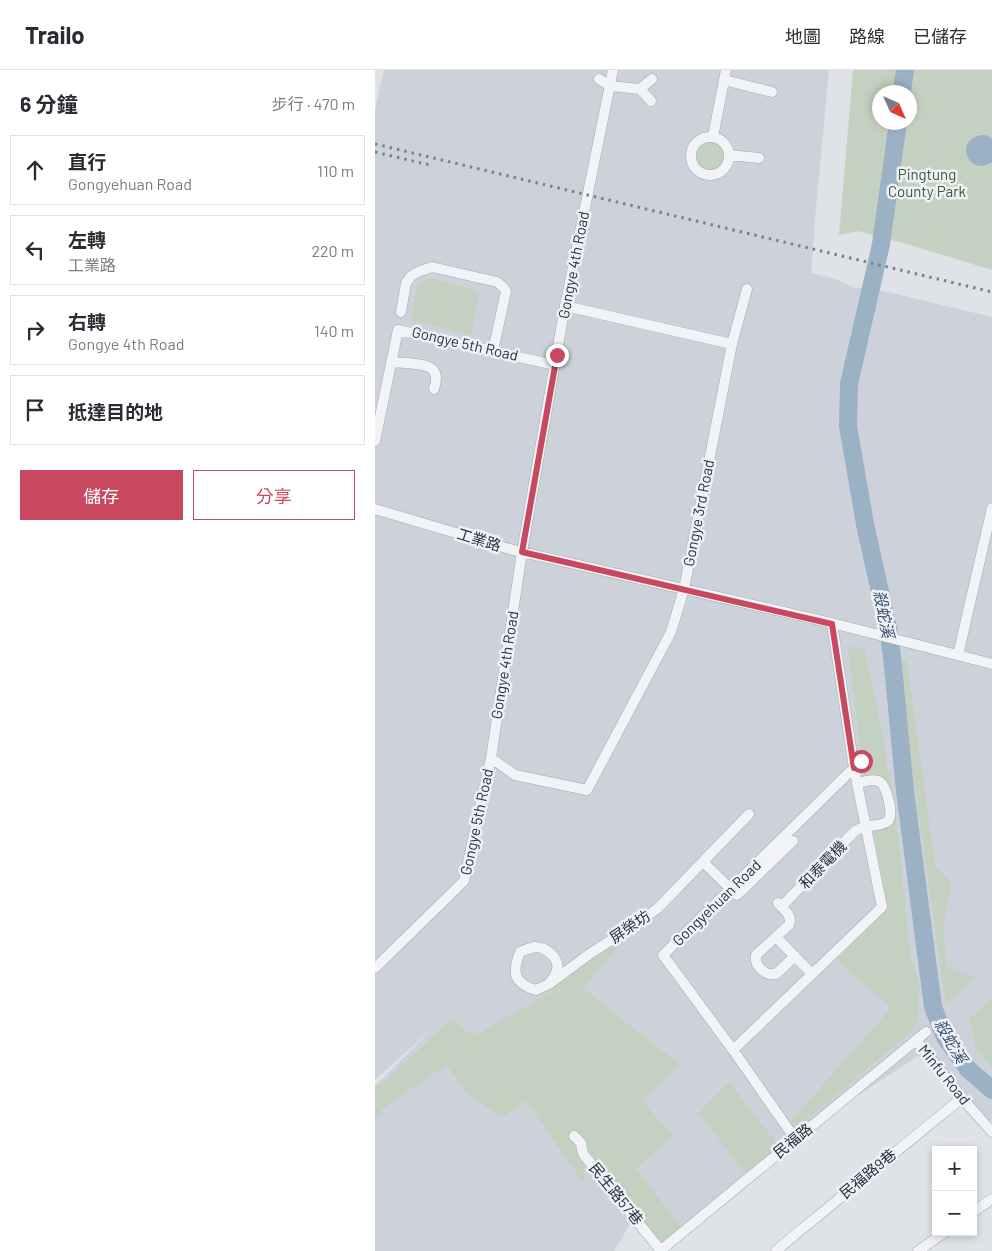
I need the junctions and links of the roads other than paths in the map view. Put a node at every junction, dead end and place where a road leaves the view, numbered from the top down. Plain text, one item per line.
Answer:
1 (613, 70) edge
2 (725, 75) edge
3 (599, 79) dead end
4 (652, 79) dead end
5 (610, 86) junction
6 (640, 89) junction
7 (772, 92) dead end
8 (651, 101) dead end
9 (713, 137) junction
10 (729, 156) junction
11 (759, 158) dead end
12 (747, 289) dead end
13 (565, 306) junction
14 (401, 312) dead end
15 (733, 344) junction
16 (493, 351) junction
17 (391, 362) junction
18 (555, 365) junction
19 (434, 389) dead end
20 (375, 441) edge
21 (992, 508) edge
22 (375, 509) edge
23 (522, 552) junction
24 (684, 589) junction
25 (832, 624) junction
26 (958, 655) junction
27 (992, 664) edge
28 (491, 758) junction
29 (858, 764) junction
30 (857, 783) junction
31 (749, 814) dead end
32 (866, 827) junction
33 (793, 841) dead end
34 (703, 862) junction
35 (731, 889) junction
36 (777, 938) junction
37 (795, 956) junction
38 (375, 968) edge
39 (812, 974) junction
40 (549, 984) junction
41 (926, 1032) dead end
42 (916, 1040) junction
43 (733, 1050) junction
44 (962, 1098) junction
45 (992, 1132) edge
46 (574, 1136) dead end
47 (796, 1140) junction
48 (992, 1199) edge
49 (977, 1209) edge
50 (939, 1236) edge
51 (661, 1251) edge
52 (775, 1251) edge
53 (918, 1251) edge

1 - 5 street, Gongye 4th Road
2 - 7 street
2 - 9 street
3 - 5 street
4 - 6 street
5 - 6 street
5 - 13 street, Gongye 4th Road
6 - 8 street
9 - 10 street
9 - 10 street
10 - 11 street
12 - 15 street, Gongye 3rd Road
13 - 15 street
13 - 18 street, Gongye 4th Road
14 - 16 street
15 - 24 street, Gongye 3rd Road
16 - 17 street, Gongye 5th Road
16 - 18 street, Gongye 5th Road
17 - 19 street
17 - 20 street, Gongye 5th Road
18 - 23 street, Gongye 4th Road
21 - 26 street
22 - 23 street, 工業路
23 - 24 street, 工業路
23 - 28 street, Gongye 4th Road
24 - 25 street, 工業路
24 - 28 street, Gongye 3rd Road
25 - 26 street, 工業路
25 - 29 street
26 - 27 street, 工業路
28 - 38 street, Gongye 5th Road
29 - 30 street
29 - 35 street, Gongyehuan Road
30 - 32 street
30 - 32 street, 和泰電機
31 - 34 street, 屏榮坊
32 - 36 street, 和泰電機
32 - 39 street
33 - 35 street
34 - 35 street
34 - 40 street, 屏榮坊
35 - 43 street, Gongyehuan Road
36 - 37 street
36 - 37 street, 和泰電機
37 - 39 street
39 - 43 street
40 - 40 street, 屏榮坊
41 - 42 street, 民福路
42 - 44 street, Minfu Road
42 - 47 street, 民福路
43 - 47 street, Gongyehuan Road
44 - 45 street, Minfu Road
44 - 52 street, 民福路9巷
46 - 51 street, 民生路57巷
47 - 51 street, 民福路
48 - 49 street
50 - 53 street

